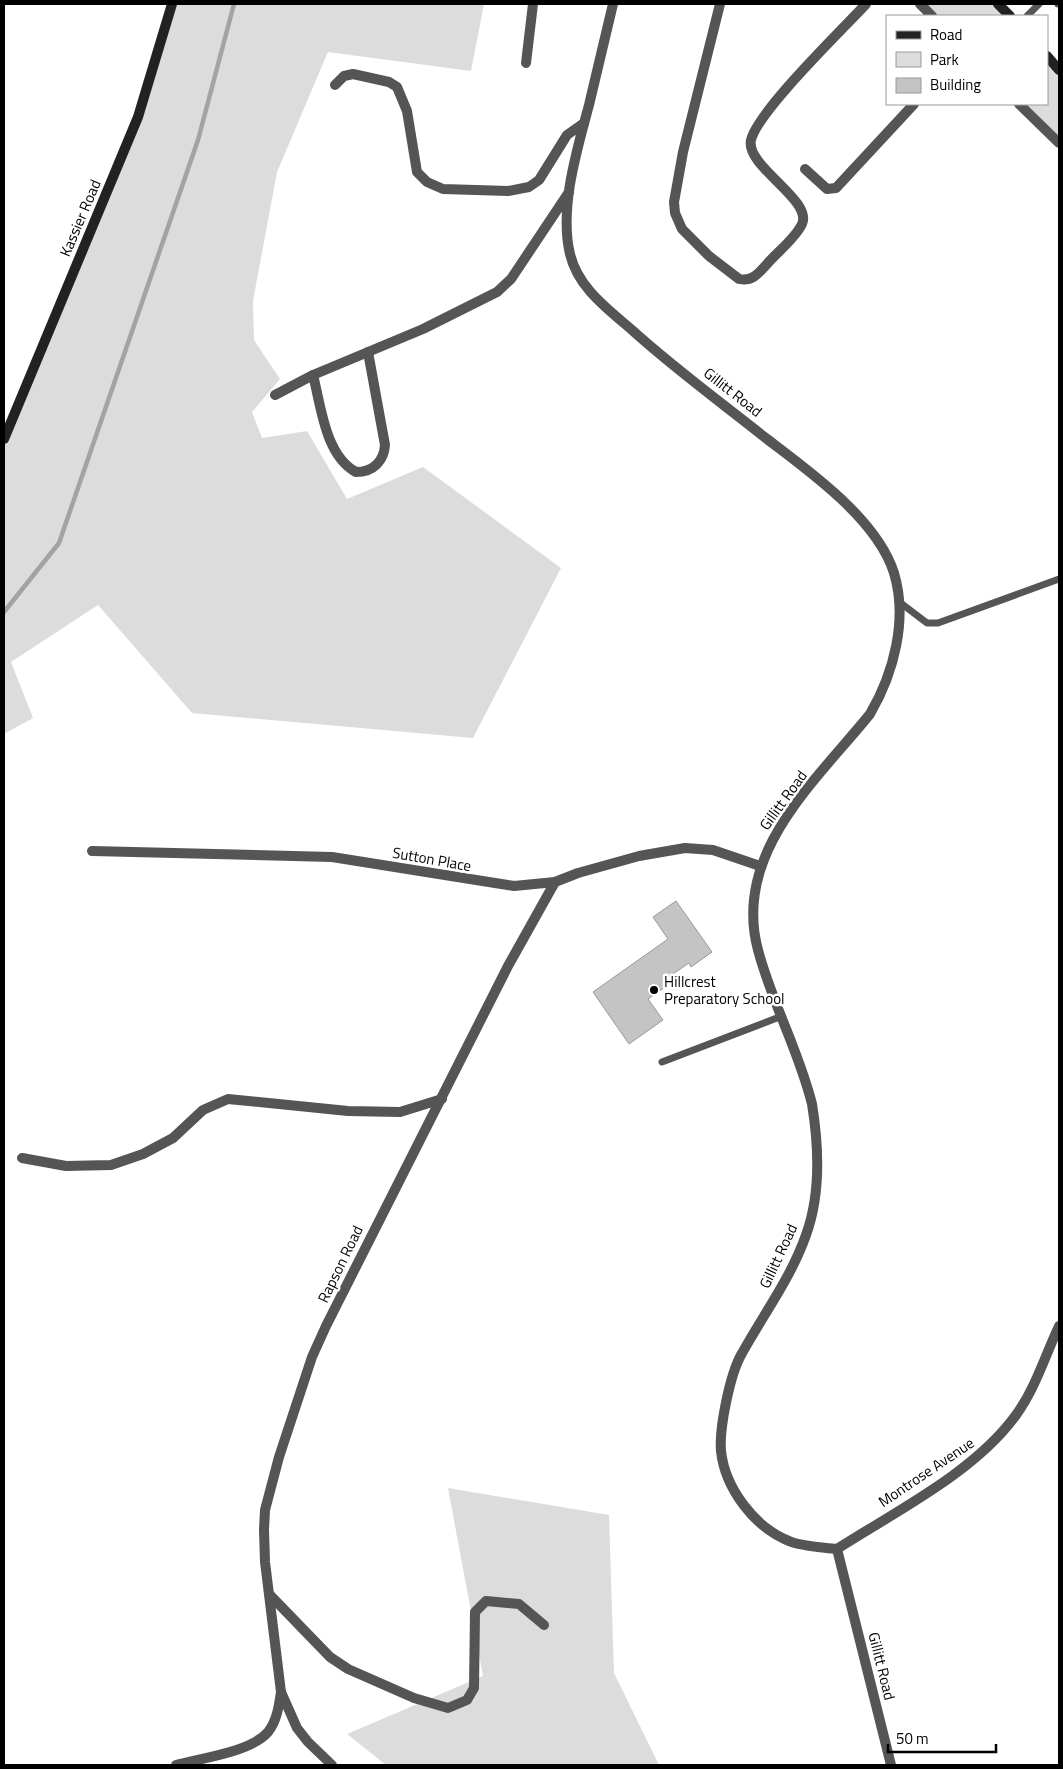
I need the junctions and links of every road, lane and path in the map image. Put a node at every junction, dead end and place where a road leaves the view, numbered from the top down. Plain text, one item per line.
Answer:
1 (172, 4) edge
2 (533, 4) edge
3 (612, 4) edge
4 (720, 4) edge
5 (866, 4) edge
6 (920, 4) edge
7 (998, 4) edge
8 (1039, 4) edge
9 (931, 15) edge
10 (1009, 15) edge
11 (1029, 15) edge
12 (1048, 57) edge
13 (526, 63) dead end
14 (1059, 70) edge
15 (334, 85) dead end
16 (913, 105) edge
17 (1020, 105) edge
18 (584, 123) junction
19 (1059, 143) edge
20 (805, 169) dead end
21 (570, 191) junction
22 (368, 352) junction
23 (313, 375) junction
24 (274, 395) dead end
25 (4, 439) edge
26 (1059, 579) edge
27 (898, 601) junction
28 (92, 851) dead end
29 (760, 866) junction
30 (555, 882) junction
31 (782, 1016) junction
32 (662, 1062) dead end
33 (442, 1099) junction
34 (22, 1158) dead end
35 (1059, 1326) edge
36 (837, 1549) junction
37 (269, 1594) junction
38 (544, 1625) dead end
39 (281, 1692) junction
40 (176, 1765) edge
41 (332, 1765) edge
42 (891, 1765) edge

1 - 25 main road, Kassier Road
2 - 13 street
3 - 18 street, Gillitt Road
4 - 5 street
6 - 9 street
7 - 10 main road
8 - 11 lane
12 - 14 main road
15 - 18 street
16 - 20 street
17 - 19 street
18 - 21 street, Gillitt Road
21 - 22 street
21 - 27 street, Gillitt Road
22 - 23 street
22 - 23 street
23 - 24 street
26 - 27 lane
27 - 29 street, Gillitt Road
28 - 30 street, Sutton Place
29 - 30 street, Sutton Place
29 - 31 street, Gillitt Road
30 - 33 street, Rapson Road
31 - 32 lane
31 - 36 street, Gillitt Road
33 - 34 street
33 - 37 street, Rapson Road
35 - 36 street, Montrose Avenue
36 - 42 street, Gillitt Road
37 - 38 street
37 - 39 street, Rapson Road
39 - 40 street, Rapson Road
39 - 41 street, Rapson Road

